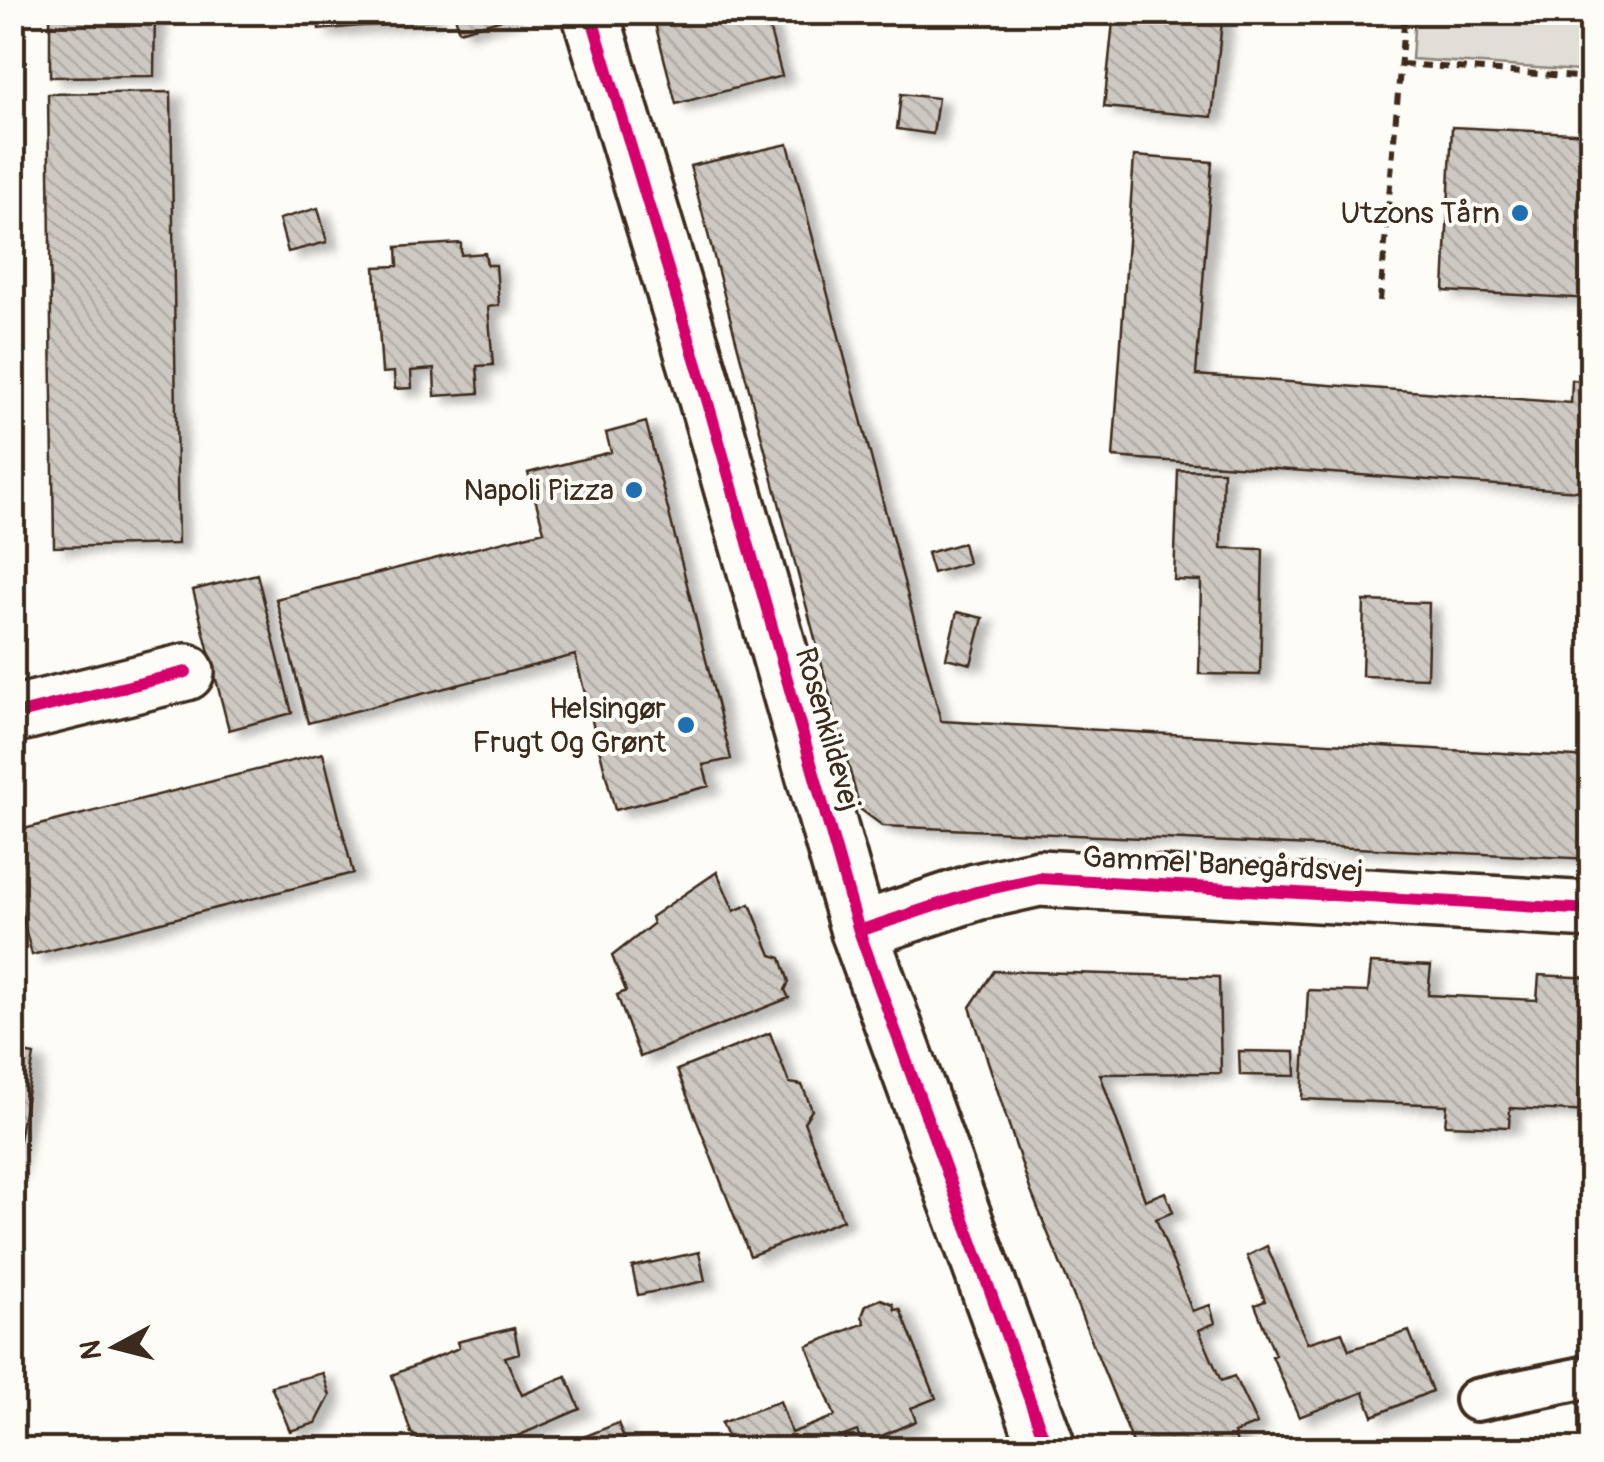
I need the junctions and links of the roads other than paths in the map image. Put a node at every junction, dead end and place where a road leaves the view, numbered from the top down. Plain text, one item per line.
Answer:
1 (590, 12) edge
2 (186, 672) dead end
3 (12, 712) edge
4 (1592, 910) edge
5 (859, 931) junction
6 (1592, 1376) edge
7 (1476, 1400) dead end
8 (1039, 1447) edge

1 - 5 street, Rosenkildevej
2 - 3 street
4 - 5 street, Gammel Banegårdsvej
5 - 8 street, Rosenkildevej
6 - 7 lane

